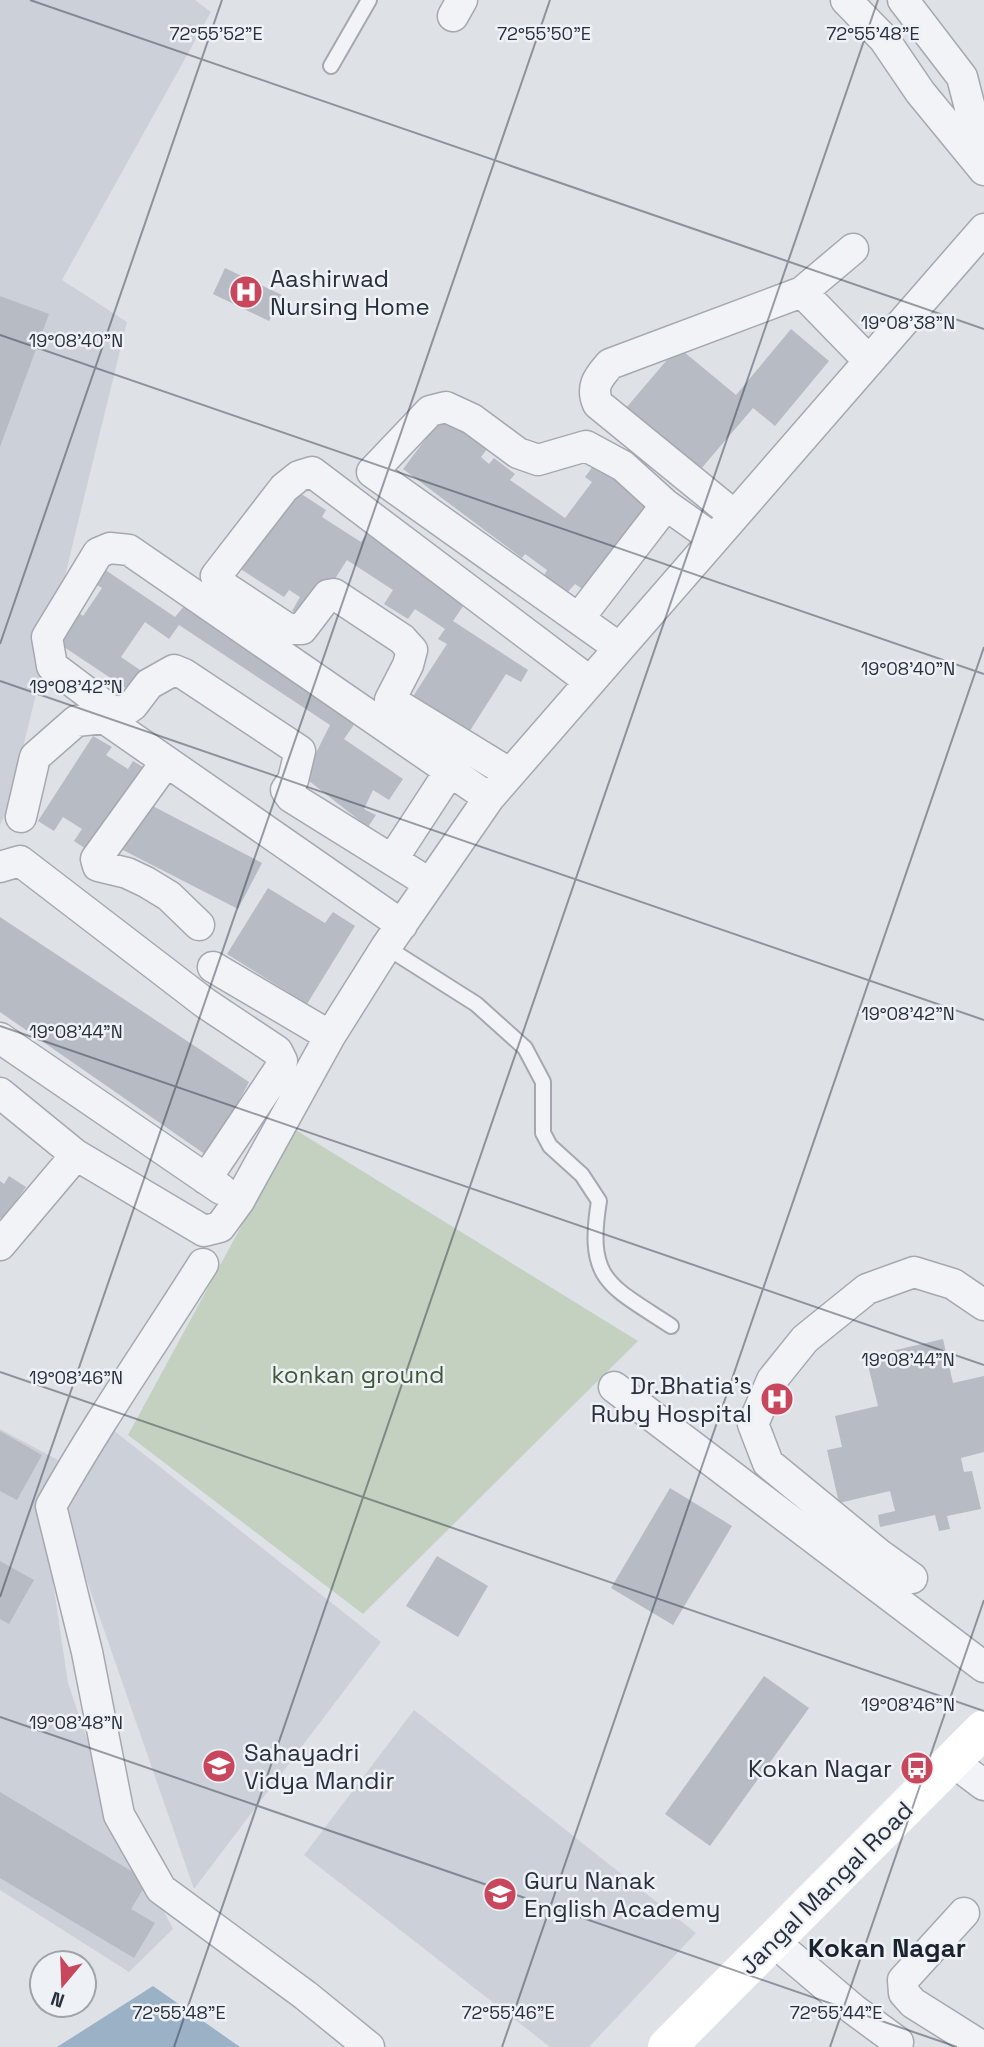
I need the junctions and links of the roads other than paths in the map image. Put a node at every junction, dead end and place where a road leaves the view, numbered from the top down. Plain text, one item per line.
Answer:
1 (369, 0) edge
2 (846, 0) edge
3 (903, 0) edge
4 (331, 66) dead end
5 (984, 162) edge
6 (984, 170) edge
7 (984, 229) edge
8 (853, 249) dead end
9 (802, 292) junction
10 (869, 360) junction
11 (666, 505) junction
12 (734, 515) junction
13 (714, 539) junction
14 (579, 618) junction
15 (618, 647) junction
16 (589, 681) junction
17 (166, 762) junction
18 (450, 771) junction
19 (509, 773) junction
20 (489, 798) junction
21 (21, 817) dead end
22 (392, 860) junction
23 (0, 867) edge
24 (429, 883) junction
25 (199, 925) dead end
26 (393, 936) junction
27 (212, 967) dead end
28 (330, 1036) junction
29 (0, 1038) edge
30 (0, 1093) edge
31 (76, 1155) junction
32 (206, 1179) junction
33 (239, 1201) junction
34 (0, 1245) edge
35 (203, 1264) dead end
36 (984, 1305) edge
37 (671, 1326) dead end
38 (614, 1387) dead end
39 (872, 1564) junction
40 (912, 1578) dead end
41 (984, 1667) edge
42 (983, 1731) edge
43 (952, 1761) junction
44 (984, 1785) edge
45 (964, 1913) dead end
46 (773, 1941) junction
47 (898, 2042) dead end
48 (369, 2047) edge
49 (667, 2047) edge
50 (983, 2047) edge

1 - 4 lane
2 - 6 street
3 - 5 street
7 - 10 street
8 - 9 street
9 - 10 street
9 - 12 street
10 - 12 street
11 - 13 street
11 - 14 street
11 - 14 street
12 - 13 street
13 - 15 street
14 - 15 street
15 - 16 street
16 - 19 street
16 - 19 street
17 - 21 street
17 - 25 street
17 - 26 street
18 - 20 street
18 - 22 street
18 - 22 street
19 - 20 street
20 - 24 street
22 - 24 street
23 - 32 street
24 - 26 street
26 - 28 street
26 - 37 lane
27 - 28 street
28 - 33 street
29 - 32 street
30 - 31 street
31 - 33 street
31 - 34 street
32 - 33 street
35 - 48 street
36 - 39 street
38 - 39 street
39 - 40 street
39 - 41 street
42 - 43 main road, Jangal Mangal Road
43 - 44 street
43 - 46 main road, Jangal Mangal Road
45 - 50 street
46 - 47 street
46 - 49 main road, Jangal Mangal Road

